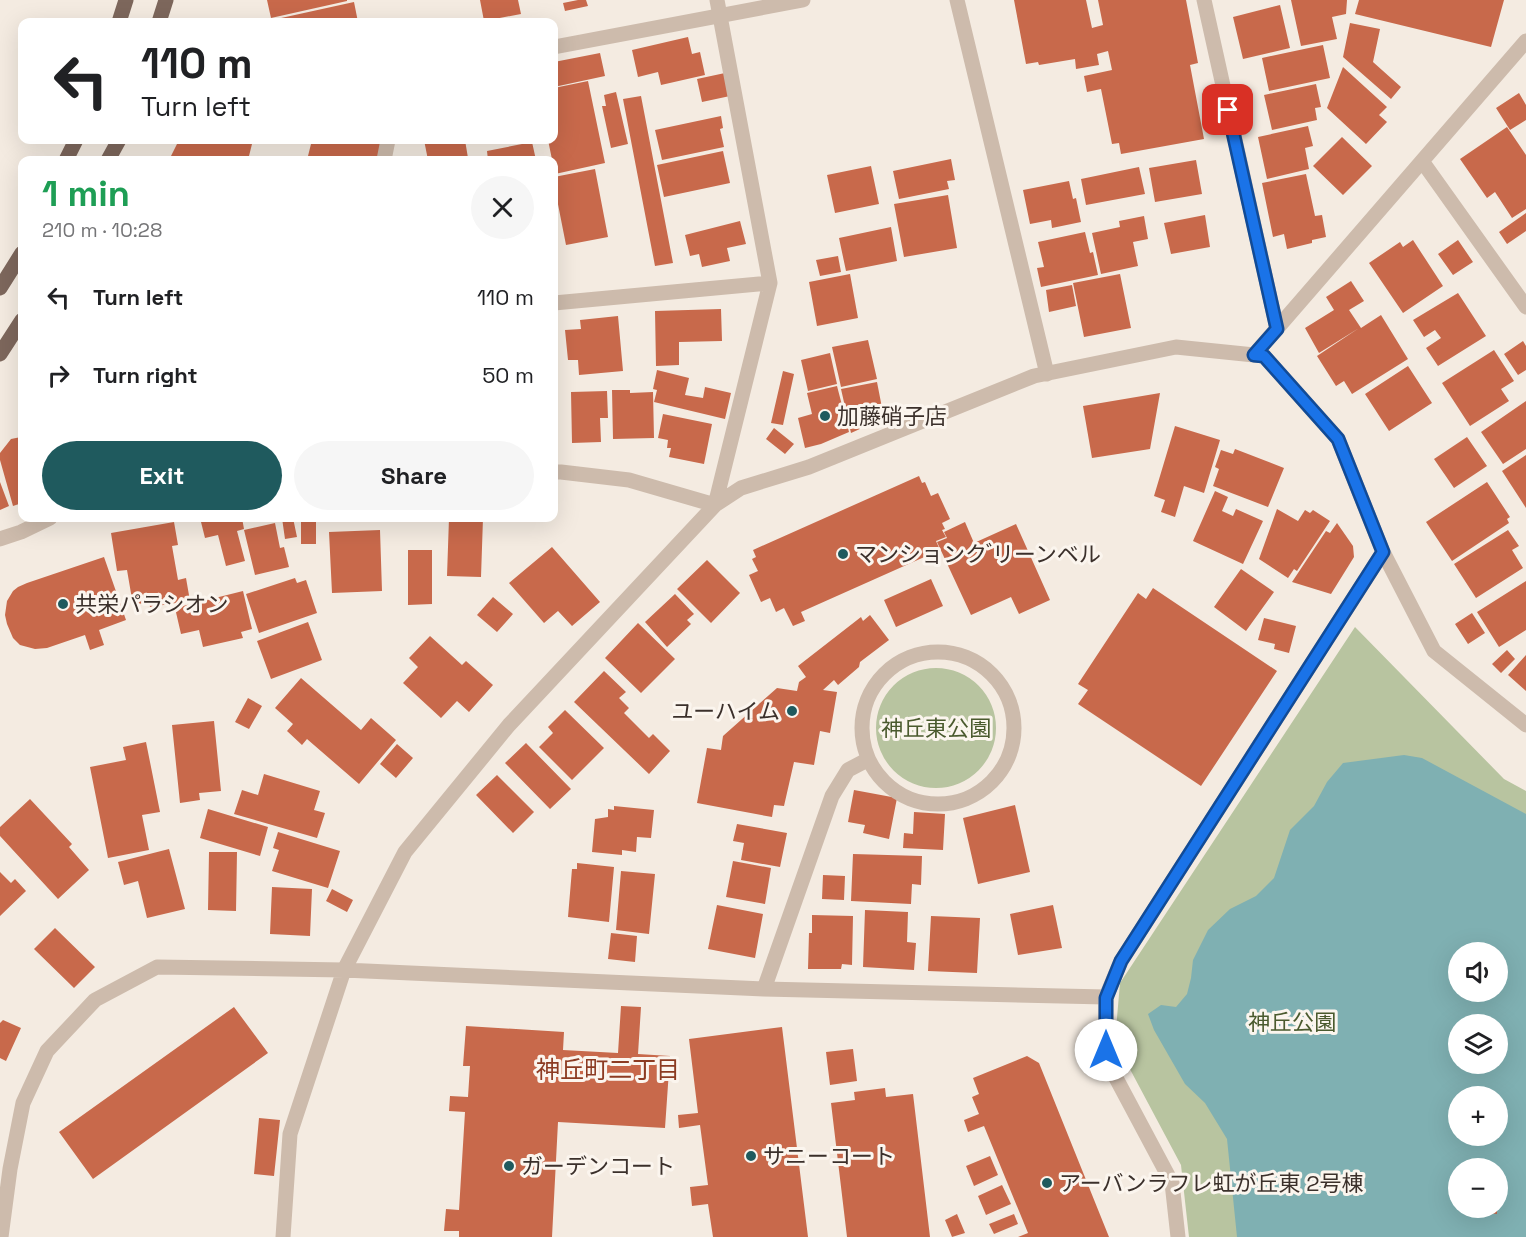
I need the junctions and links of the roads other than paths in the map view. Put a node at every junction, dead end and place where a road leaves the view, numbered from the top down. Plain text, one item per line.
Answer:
1 (126, 0) edge
2 (165, 0) edge
3 (802, 0) edge
4 (957, 0) edge
5 (1204, 0) edge
6 (719, 8) edge
7 (120, 18) edge
8 (160, 18) edge
9 (1526, 41) edge
10 (558, 46) edge
11 (1422, 161) junction
12 (18, 259) edge
13 (770, 283) junction
14 (0, 288) edge
15 (558, 303) edge
16 (1526, 306) edge
17 (18, 326) edge
18 (1277, 329) junction
19 (0, 354) edge
20 (1254, 355) junction
21 (1047, 374) junction
22 (558, 472) edge
23 (715, 505) junction
24 (42, 522) edge
25 (0, 539) edge
26 (1383, 552) junction
27 (1526, 725) edge
28 (867, 760) junction
29 (344, 970) junction
30 (764, 989) junction
31 (1106, 998) junction
32 (1, 1237) edge
33 (283, 1237) edge
34 (1178, 1237) edge

1 - 7 main road
2 - 8 main road
3 - 6 street
4 - 21 street
5 - 18 street
6 - 10 street
6 - 13 street
9 - 11 street
11 - 16 street
11 - 18 street
12 - 14 main road
13 - 15 street
13 - 23 street
17 - 19 main road
18 - 20 street
20 - 21 street
20 - 26 street
21 - 23 street
22 - 23 street
23 - 29 street
24 - 25 street
26 - 27 street
26 - 31 street
28 - 28 street
28 - 30 street
29 - 30 street
29 - 32 street
29 - 33 street
30 - 31 street
31 - 34 street

